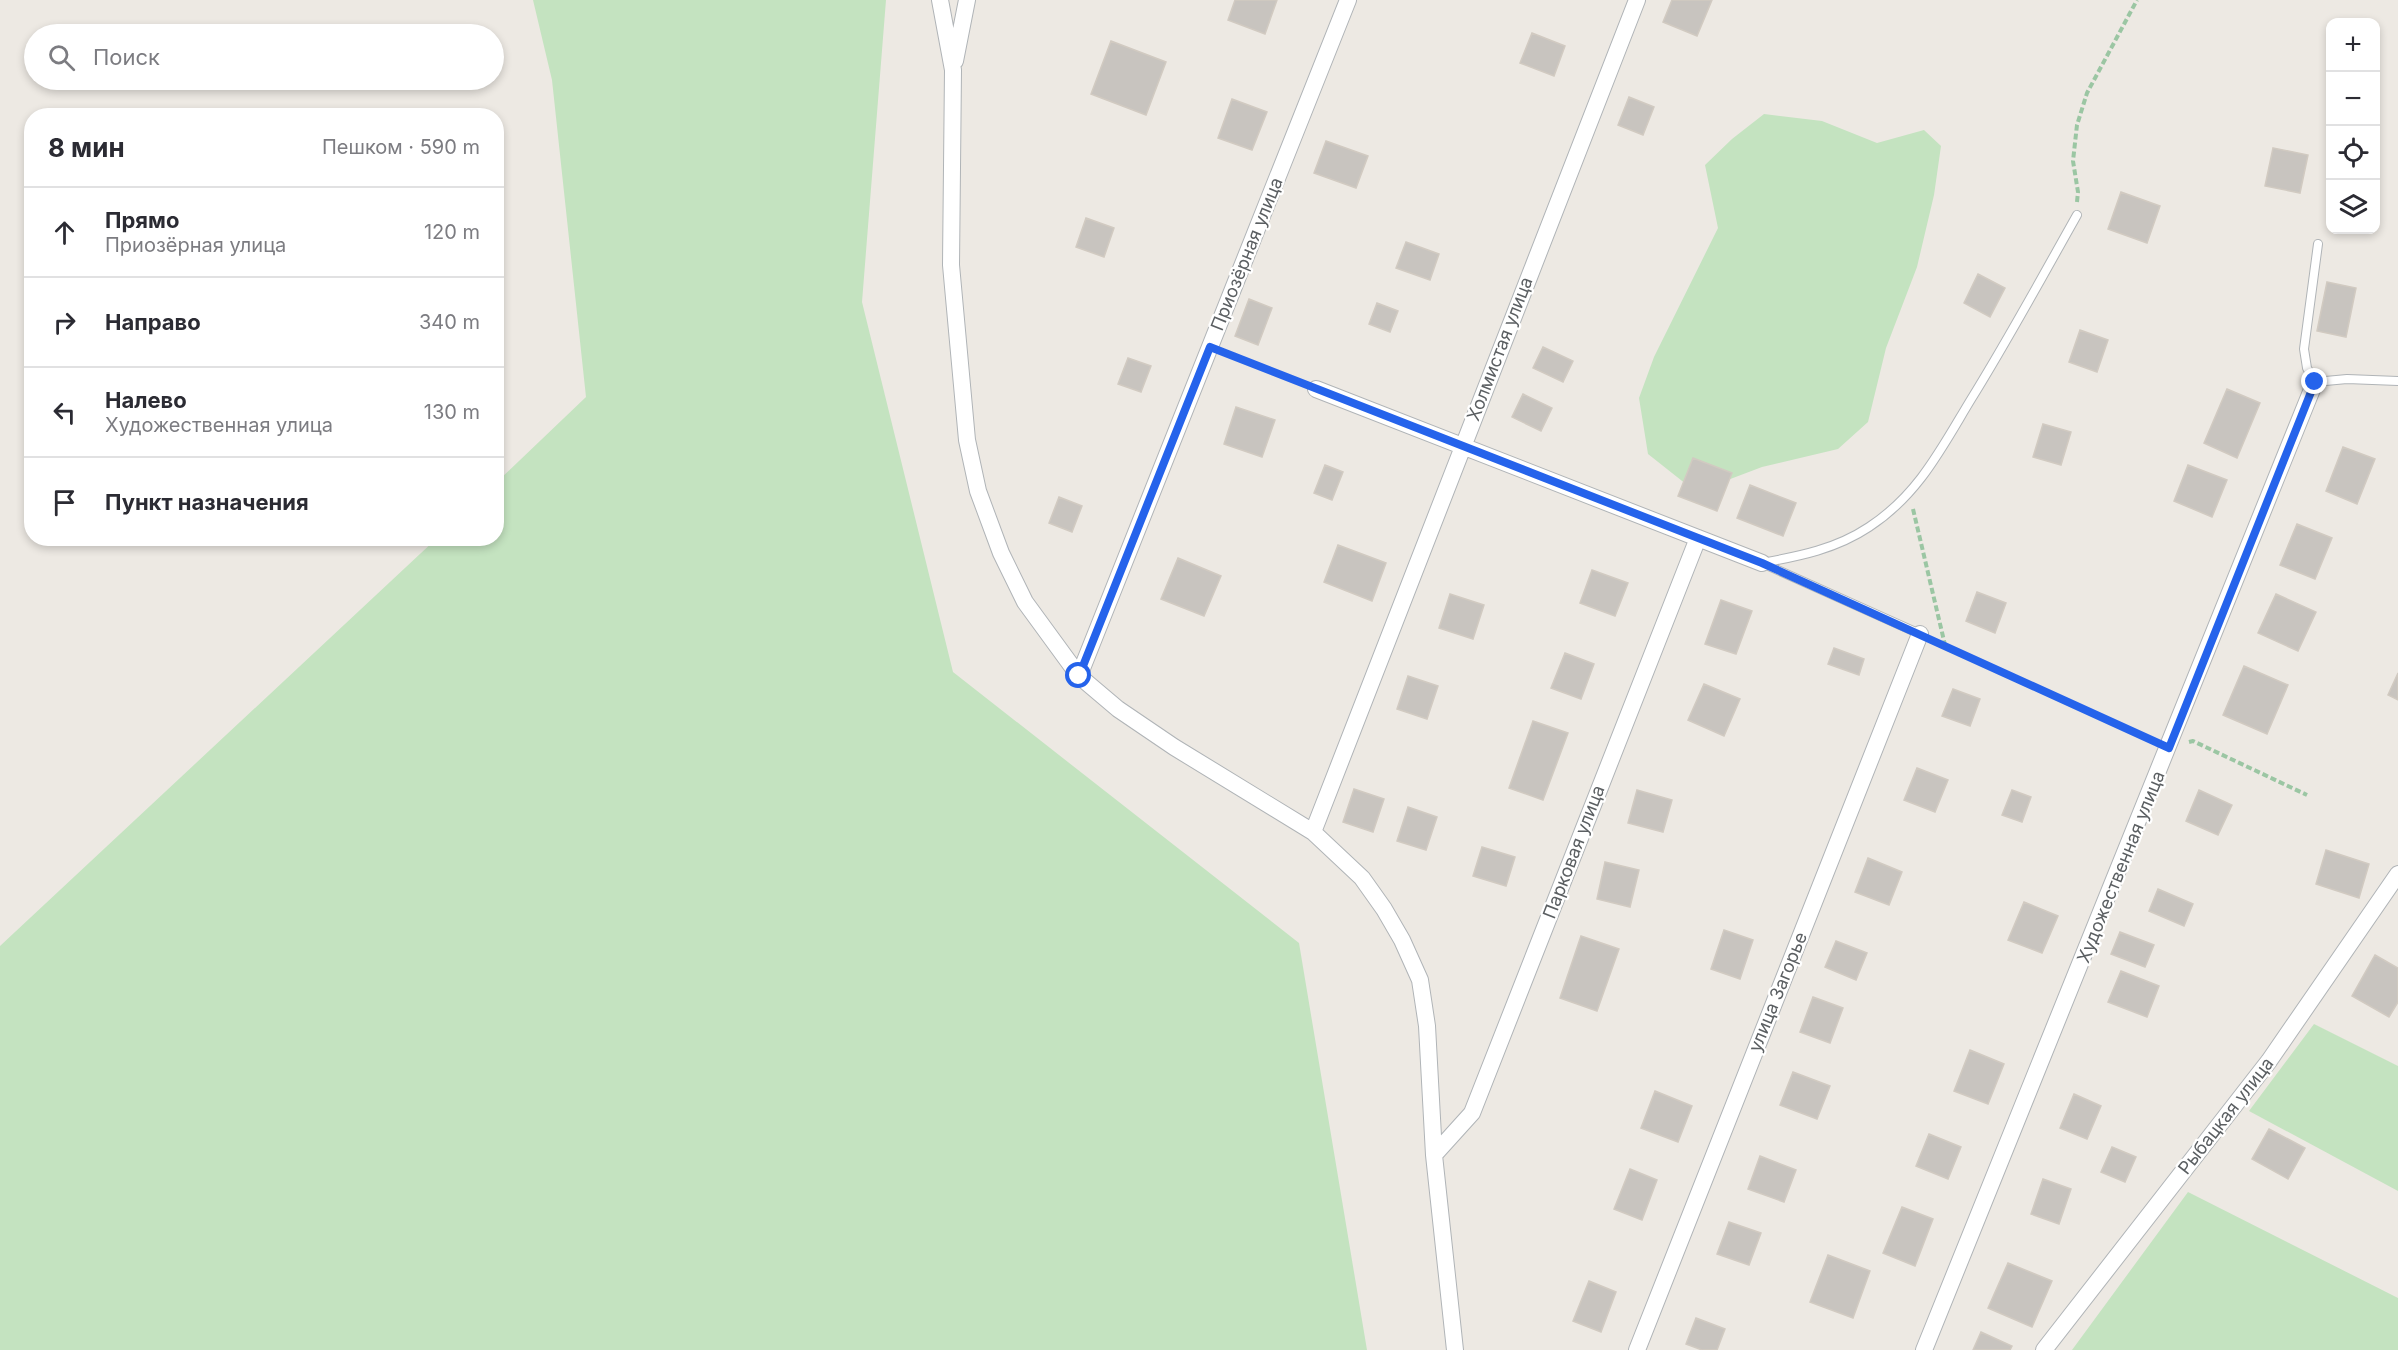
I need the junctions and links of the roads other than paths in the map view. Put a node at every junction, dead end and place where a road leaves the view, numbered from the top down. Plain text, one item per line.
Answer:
1 (940, 0) edge
2 (968, 0) edge
3 (1348, 0) edge
4 (1637, 0) edge
5 (953, 70) junction
6 (2077, 214) road end
7 (2318, 244) dead end
8 (2398, 381) edge
9 (2315, 382) junction
10 (1316, 389) road end
11 (1462, 446) junction
12 (1698, 538) junction
13 (1762, 563) junction
14 (1920, 634) joint
15 (1079, 676) junction
16 (1312, 832) junction
17 (2398, 874) edge
18 (1434, 1155) junction
19 (1455, 1350) edge
20 (1637, 1350) edge
21 (1924, 1350) edge
22 (2044, 1350) edge

1 - 5 street
2 - 5 street
3 - 15 street, Приозёрная улица
4 - 11 street, Холмистая улица
5 - 15 street
6 - 13 lane
7 - 9 lane
8 - 9 lane
9 - 21 street, Художественная улица
10 - 11 street
11 - 12 street
11 - 16 street, Холмистая улица
12 - 13 street
12 - 18 street, Парковая улица
13 - 14 lane
14 - 20 street, улица Загорье
15 - 16 street
16 - 18 street
17 - 22 street, Рыбацкая улица
18 - 19 street

